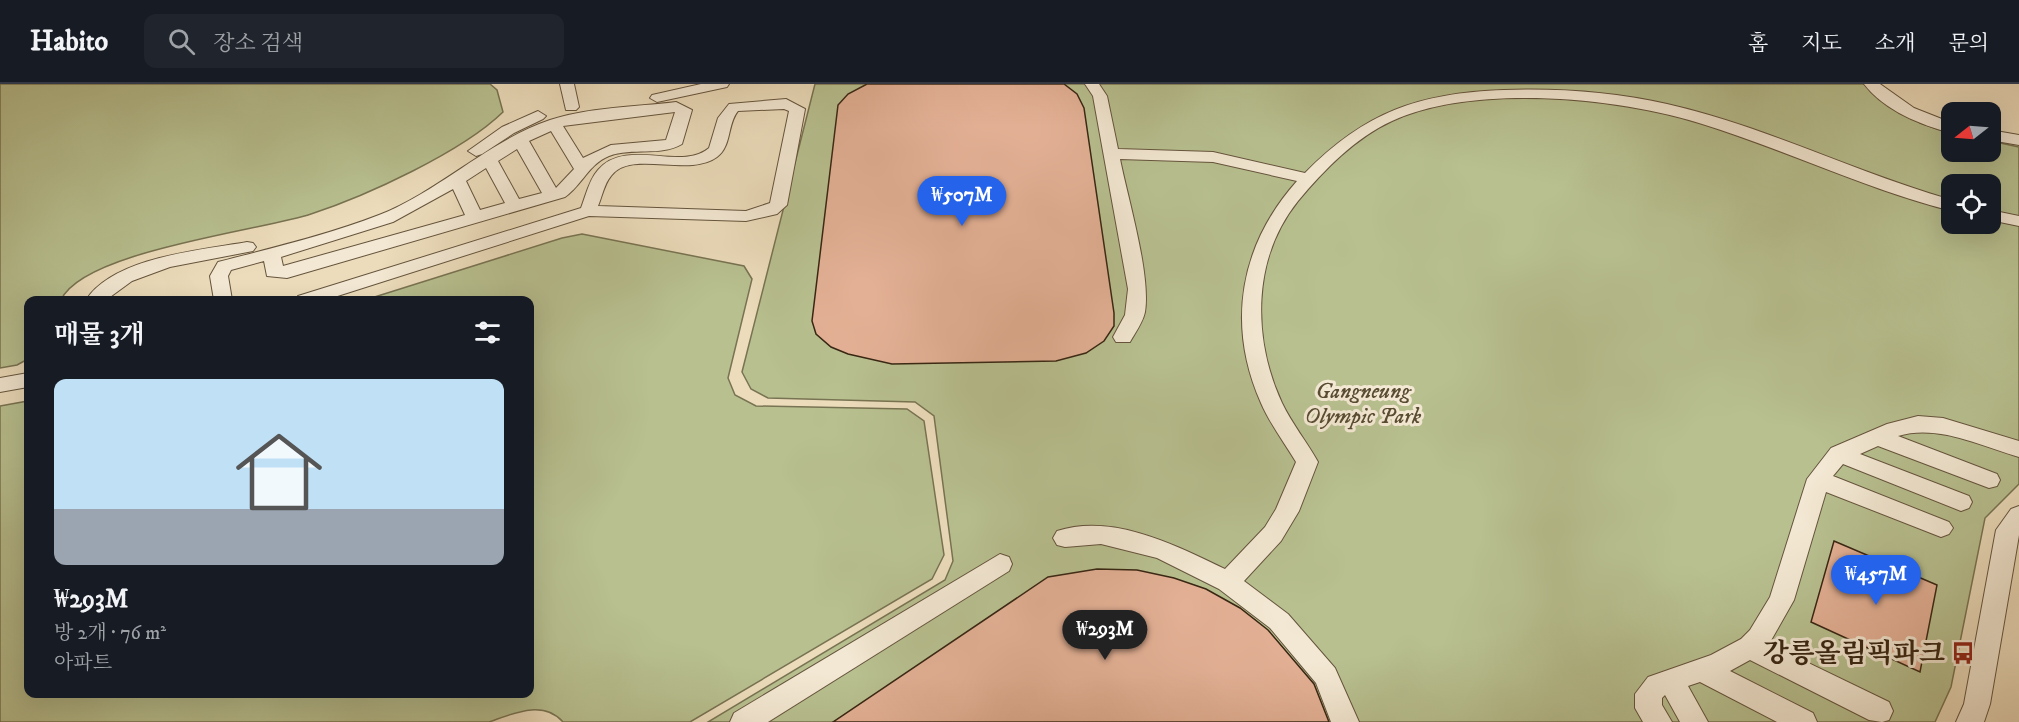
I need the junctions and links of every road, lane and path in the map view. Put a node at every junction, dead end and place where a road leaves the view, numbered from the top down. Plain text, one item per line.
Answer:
1 (567, 84) edge
2 (722, 84) edge
3 (1092, 84) edge
4 (1871, 84) edge
5 (1479, 89) edge
6 (571, 106) junction
7 (648, 110) junction
8 (595, 116) junction
9 (554, 124) junction
10 (1941, 125) edge
11 (2001, 137) edge
12 (520, 140) junction
13 (2019, 140) edge
14 (636, 146) junction
15 (612, 150) junction
16 (1111, 154) junction
17 (489, 160) junction
18 (582, 168) junction
19 (457, 179) junction
20 (1308, 179) junction
21 (552, 195) junction
22 (419, 202) junction
23 (1941, 203) edge
24 (514, 205) junction
25 (588, 211) junction
26 (474, 216) junction
27 (2001, 217) edge
28 (387, 218) junction
29 (2019, 221) edge
30 (431, 228) junction
31 (393, 239) junction
32 (272, 254) junction
33 (99, 296) edge
34 (222, 296) edge
35 (318, 296) edge
36 (1123, 337) dead end
37 (24, 381) edge
38 (0, 385) edge
39 (1878, 437) junction
40 (2019, 449) edge
41 (1839, 454) junction
42 (1818, 479) junction
43 (1989, 480) dead end
44 (1961, 502) dead end
45 (2019, 516) edge
46 (1941, 528) dead end
47 (1065, 538) dead end
48 (1000, 564) dead end
49 (1228, 582) junction
50 (1750, 647) junction
51 (1702, 670) junction
52 (1671, 681) junction
53 (1879, 711) dead end
54 (1696, 720) edge
55 (744, 722) edge
56 (1346, 722) edge
57 (1658, 722) edge
58 (1803, 722) edge
59 (1970, 722) edge

1 - 6 street
2 - 6 street
3 - 16 street
4 - 10 street
5 - 20 street
5 - 23 street
6 - 33 street
7 - 8 street
7 - 14 street
7 - 14 street
8 - 9 street
8 - 15 street
9 - 12 street
9 - 18 street
11 - 13 street
12 - 17 street
12 - 21 street
14 - 15 street
15 - 18 street
16 - 20 street
16 - 36 street
17 - 19 street
17 - 24 street
18 - 21 street
19 - 22 street
19 - 26 street
20 - 49 street
21 - 24 street
22 - 28 street
22 - 30 street
24 - 26 street
25 - 25 street
25 - 35 street
26 - 30 street
27 - 29 street
28 - 31 street
28 - 32 street
30 - 31 street
31 - 32 street
32 - 34 street
37 - 38 street
39 - 40 street
39 - 41 street
39 - 43 street
41 - 42 street
41 - 44 street
42 - 46 street
42 - 50 street
45 - 59 street
47 - 49 street
48 - 55 street
49 - 56 street
50 - 51 street
50 - 53 street
51 - 52 street
51 - 58 street
52 - 54 street
52 - 57 street

